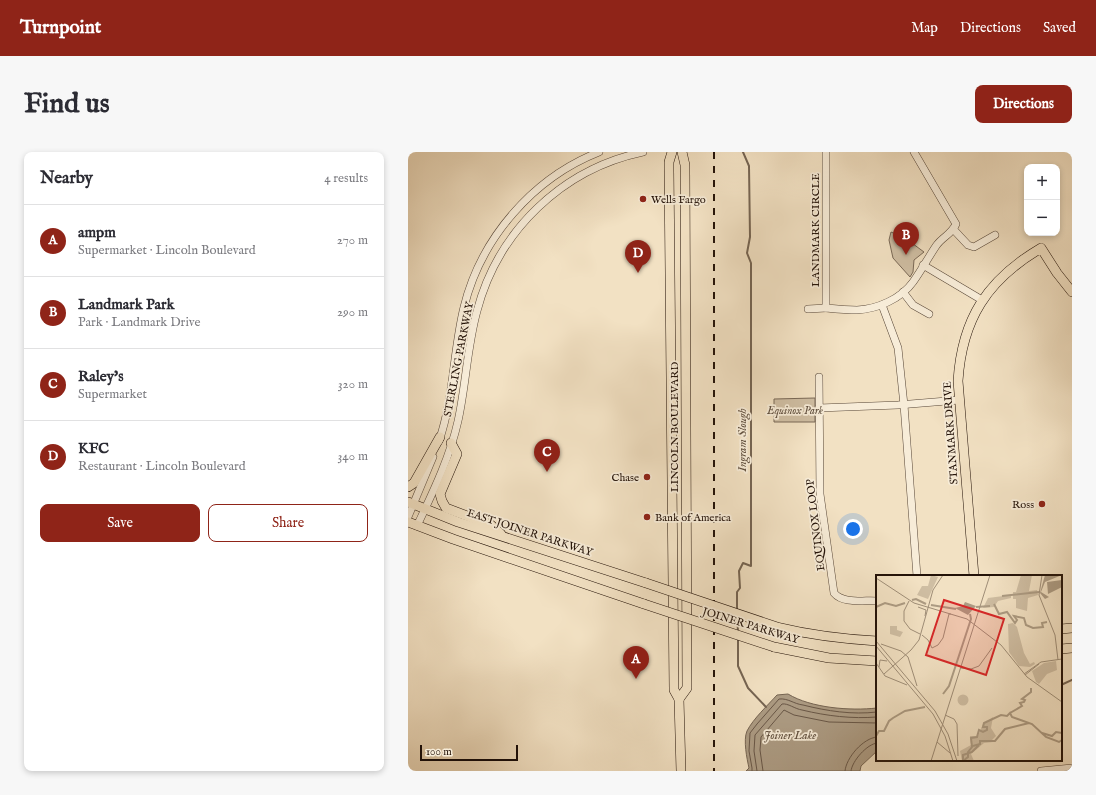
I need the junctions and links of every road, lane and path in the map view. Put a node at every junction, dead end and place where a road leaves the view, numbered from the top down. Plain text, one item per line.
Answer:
1 (599, 152) edge
2 (643, 152) edge
3 (672, 152) edge
4 (682, 152) edge
5 (826, 152) edge
6 (914, 152) edge
7 (954, 230) junction
8 (995, 235) dead end
9 (923, 265) junction
10 (903, 292) junction
11 (1072, 292) edge
12 (982, 300) junction
13 (882, 305) junction
14 (826, 308) junction
15 (808, 309) dead end
16 (929, 314) dead end
17 (819, 377) dead end
18 (959, 400) junction
19 (904, 405) junction
20 (819, 408) junction
21 (440, 437) junction
22 (452, 443) junction
23 (408, 487) edge
24 (411, 503) edge
25 (425, 509) junction
26 (408, 517) edge
27 (408, 522) edge
28 (417, 526) junction
29 (502, 535) junction
30 (917, 575) edge
31 (974, 575) edge
32 (646, 583) joint
33 (876, 601) edge
34 (1072, 628) edge
35 (1062, 629) edge
36 (876, 641) edge
37 (1072, 648) edge
38 (1062, 649) edge
39 (876, 658) edge
40 (866, 661) junction
41 (876, 661) edge
42 (679, 699) junction
43 (1072, 768) edge
44 (681, 771) edge
45 (1041, 771) edge

1 - 21 street, STERLING PARKWAY
2 - 22 street, STERLING PARKWAY
3 - 42 main road, LINCOLN BOULEVARD
4 - 42 main road, LINCOLN BOULEVARD
5 - 14 street, LANDMARK CIRCLE
6 - 7 street
7 - 8 street
7 - 9 street
9 - 10 street
9 - 12 street
10 - 13 street
10 - 16 street
11 - 12 main road, STANMARK DRIVE
12 - 18 main road, STANMARK DRIVE
13 - 14 street
13 - 19 street
14 - 15 street
17 - 20 street, EQUINOX LOOP
18 - 19 street
18 - 31 main road, STANMARK DRIVE
19 - 20 street
19 - 30 street
20 - 33 street, EQUINOX LOOP
21 - 23 main road
21 - 24 street, STERLING PARKWAY
22 - 25 street, STERLING PARKWAY
22 - 29 main road
24 - 25 main road, EAST JOINER PARKWAY
24 - 26 street, STERLING PARKWAY
25 - 28 street, STERLING PARKWAY
25 - 29 main road, EAST JOINER PARKWAY
27 - 28 main road
28 - 40 main road, JOINER PARKWAY, bridge
29 - 32 main road, EAST JOINER PARKWAY
32 - 36 main road, JOINER PARKWAY, bridge
34 - 35 main road
37 - 38 main road
39 - 40 main road
40 - 41 main road, JOINER PARKWAY
42 - 44 main road, LINCOLN BOULEVARD
43 - 45 street

